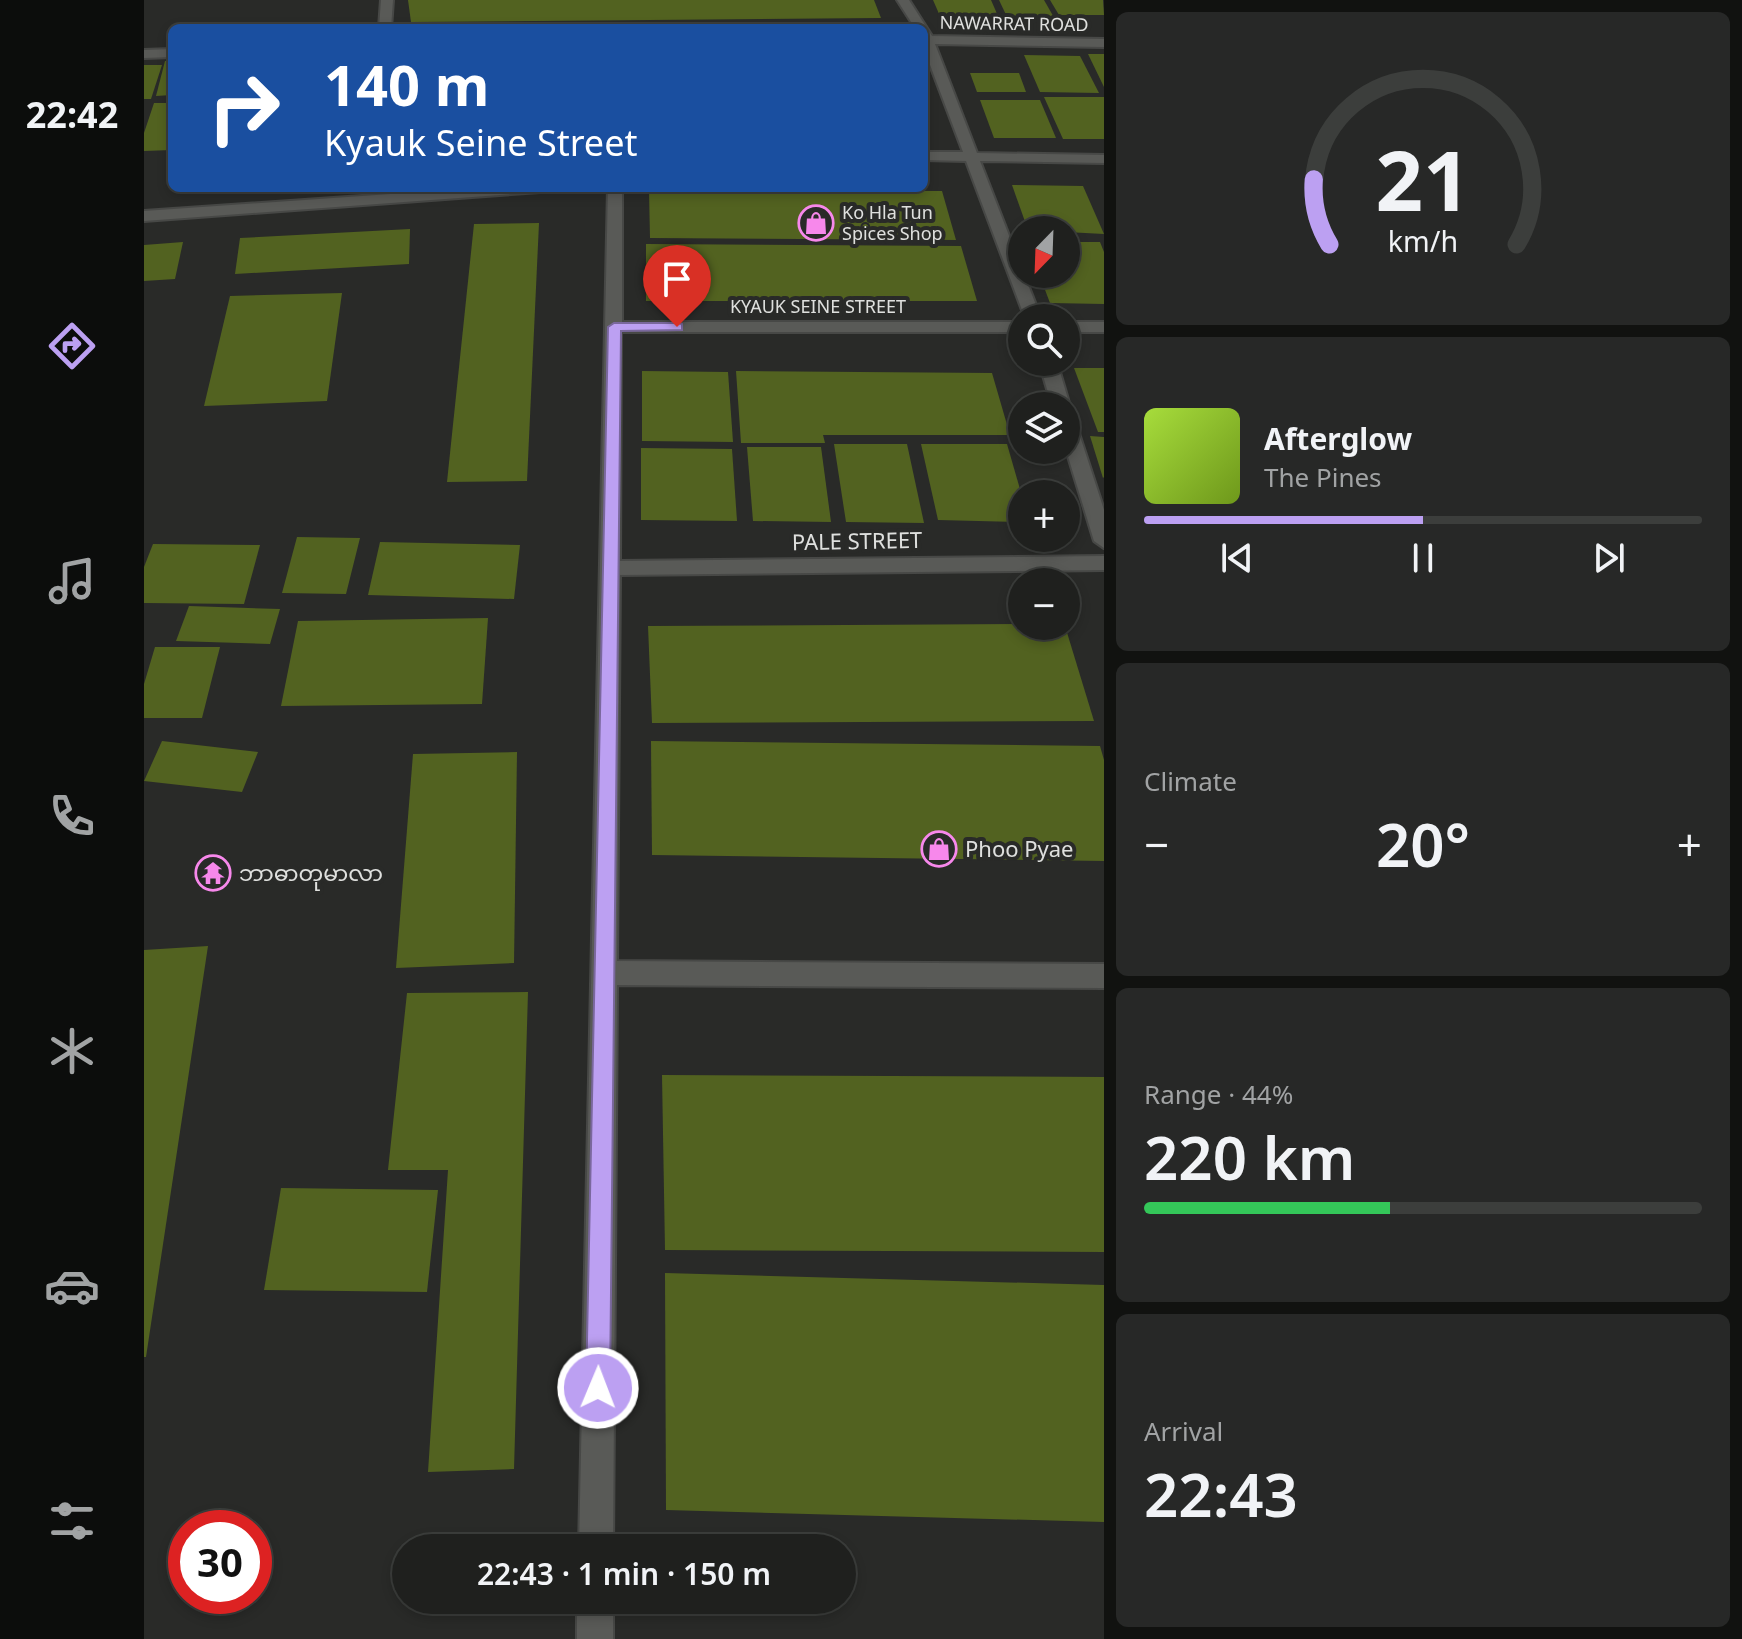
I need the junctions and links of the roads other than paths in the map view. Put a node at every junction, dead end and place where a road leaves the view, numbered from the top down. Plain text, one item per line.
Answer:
1 (387, 0) edge
2 (903, 0) edge
3 (385, 24) edge
4 (918, 24) edge
5 (928, 35) edge
6 (928, 43) edge
7 (1104, 43) edge
8 (168, 53) edge
9 (144, 54) edge
10 (972, 155) junction
11 (928, 156) edge
12 (1104, 159) edge
13 (483, 192) edge
14 (615, 192) edge
15 (144, 216) edge
16 (1028, 304) edge
17 (614, 327) junction
18 (1008, 327) edge
19 (1080, 327) edge
20 (1104, 327) edge
21 (1080, 464) edge
22 (1104, 541) edge
23 (1104, 563) edge
24 (610, 568) junction
25 (604, 973) junction
26 (1104, 976) edge
27 (596, 1534) edge
28 (595, 1614) edge
29 (595, 1639) edge

1 - 3 street
2 - 4 street
5 - 7 street, NAWARRAT ROAD
6 - 10 street
8 - 9 street
10 - 11 street
10 - 12 street
10 - 16 street
13 - 15 street
14 - 17 street
17 - 18 street, KYAUK SEINE STREET
17 - 24 street
19 - 20 street
21 - 22 street
23 - 24 street, PALE STREET
24 - 25 street
25 - 26 street
25 - 27 street
28 - 29 street

